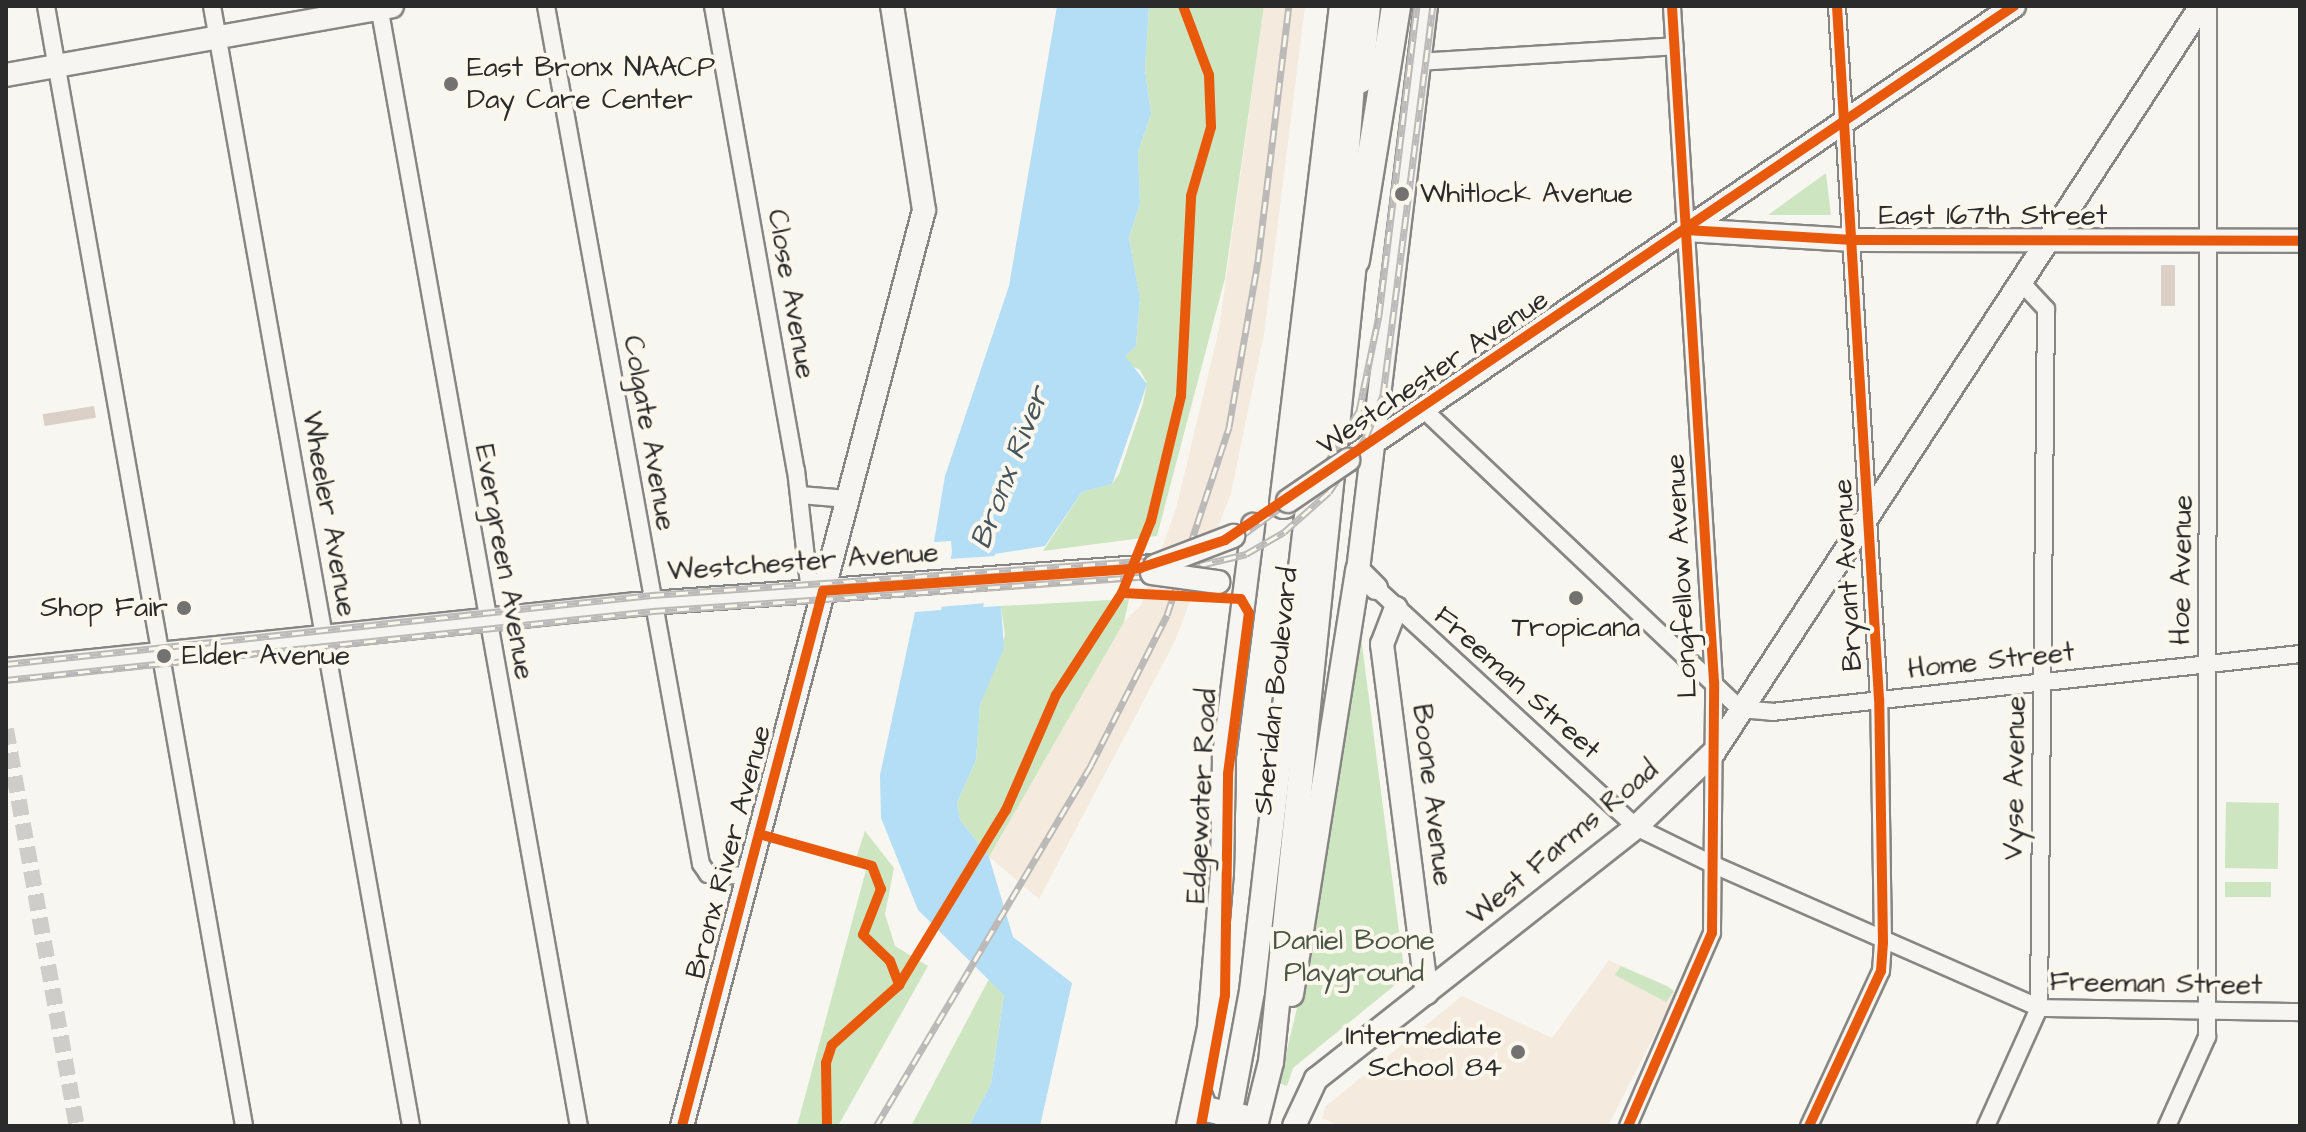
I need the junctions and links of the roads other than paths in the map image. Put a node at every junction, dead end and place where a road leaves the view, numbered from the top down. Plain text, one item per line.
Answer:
1 (46, 6) edge
2 (212, 6) edge
3 (546, 6) edge
4 (713, 6) edge
5 (892, 6) edge
6 (1344, 6) edge
7 (1355, 6) edge
8 (1368, 6) edge
9 (1383, 6) edge
10 (1396, 6) edge
11 (1426, 6) edge
12 (1672, 6) edge
13 (1837, 6) edge
14 (2201, 6) edge
15 (2208, 6) edge
16 (384, 7) edge
17 (2007, 8) edge
18 (218, 37) junction
19 (1675, 46) junction
20 (1417, 62) junction
21 (56, 66) junction
22 (6, 75) edge
23 (1844, 122) junction
24 (1686, 230) junction
25 (1853, 240) junction
26 (2053, 240) junction
27 (2212, 240) junction
28 (2300, 241) edge
29 (1346, 255) junction
30 (2024, 285) junction
31 (1423, 409) junction
32 (1371, 444) junction
33 (800, 495) junction
34 (848, 499) junction
35 (1286, 503) junction
36 (1869, 515) junction
37 (1243, 531) junction
38 (1146, 569) junction
39 (1358, 570) junction
40 (1243, 583) junction
41 (1376, 588) joint
42 (817, 591) junction
43 (652, 603) junction
44 (1396, 608) junction
45 (488, 619) junction
46 (325, 637) junction
47 (161, 654) junction
48 (2300, 654) edge
49 (2207, 664) junction
50 (6, 670) edge
51 (1714, 682) junction
52 (2043, 682) junction
53 (1879, 699) junction
54 (1740, 709) junction
55 (1714, 752) junction
56 (1636, 827) junction
57 (1714, 865) junction
58 (748, 876) junction
59 (1883, 942) junction
60 (1427, 993) junction
61 (2039, 1008) junction
62 (2207, 1011) junction
63 (2300, 1012) edge
64 (1271, 1062) junction
65 (1198, 1091) junction
66 (1228, 1120) edge
67 (1256, 1123) edge
68 (244, 1126) edge
69 (411, 1126) edge
70 (579, 1126) edge
71 (682, 1126) edge
72 (1188, 1126) edge
73 (1294, 1126) edge
74 (1628, 1126) edge
75 (1809, 1126) edge
76 (1986, 1126) edge
77 (2167, 1126) edge

1 - 21 street
2 - 18 street, Wheeler Avenue
3 - 43 street, Colgate Avenue
4 - 33 street, Close Avenue
5 - 34 main road, Bronx River Avenue
6 - 35 highway
7 - 29 highway
8 - 29 main road
9 - 29 main road
10 - 29 highway
11 - 20 main road
12 - 19 street, Longfellow Avenue
13 - 23 street, Bryant Avenue
14 - 26 main road, West Farms Road
15 - 27 street, Hoe Avenue
16 - 18 main road
16 - 45 street, Evergreen Avenue
17 - 23 main road, Westchester Avenue
18 - 21 main road
18 - 46 street, Wheeler Avenue
19 - 20 street
19 - 24 street, Longfellow Avenue
20 - 32 main road
21 - 22 main road
21 - 47 street
23 - 24 main road, Westchester Avenue
23 - 25 street, Bryant Avenue
24 - 25 main road, East 167th Street
24 - 31 main road, Westchester Avenue
24 - 51 street, Longfellow Avenue
25 - 26 main road, East 167th Street
25 - 36 street, Bryant Avenue
26 - 27 main road, East 167th Street
26 - 30 main road, West Farms Road
27 - 28 main road, East 167th Street
27 - 49 street, Hoe Avenue
29 - 64 main road, Sheridan Boulevard
29 - 66 main road, Sheridan Boulevard
30 - 36 main road, West Farms Road
30 - 52 street, Vyse Avenue
31 - 32 main road, Westchester Avenue
31 - 51 street
32 - 35 main road, Westchester Avenue, bridge
32 - 39 main road
33 - 34 street
33 - 42 street, Close Avenue
34 - 42 main road, Bronx River Avenue
35 - 37 main road, Westchester Avenue
36 - 53 street, Bryant Avenue
36 - 54 main road, West Farms Road
37 - 38 main road, Westchester Avenue, bridge
37 - 40 main road, Edgewater Road
38 - 40 main road, bridge
38 - 42 main road, Westchester Avenue
39 - 41 main road
39 - 64 main road
40 - 65 main road, Edgewater Road
41 - 44 street, Freeman Street
42 - 43 main road, Westchester Avenue
42 - 58 main road, Bronx River Avenue
43 - 45 main road, Westchester Avenue
43 - 58 street, Colgate Avenue
44 - 56 street, Freeman Street
44 - 60 main road, Boone Avenue
45 - 46 main road, Westchester Avenue
45 - 70 street, Evergreen Avenue
46 - 47 main road, Westchester Avenue
46 - 69 street, Wheeler Avenue
47 - 50 main road, Westchester Avenue
47 - 68 street
48 - 49 street, Home Street
49 - 52 street, Home Street
49 - 62 street, Hoe Avenue
51 - 54 street
51 - 55 street, Longfellow Avenue
52 - 53 street, Home Street
52 - 61 street, Vyse Avenue
53 - 54 street, Home Street
53 - 59 street, Bryant Avenue
54 - 55 main road, West Farms Road
55 - 56 main road, West Farms Road
55 - 57 street, Longfellow Avenue
56 - 57 street, Freeman Street
56 - 60 main road, West Farms Road
57 - 59 street, Freeman Street
57 - 74 street, Longfellow Avenue
58 - 71 main road, Bronx River Avenue
59 - 61 street, Freeman Street
59 - 75 street, Bryant Avenue
60 - 73 main road, West Farms Road
61 - 62 street, Freeman Street
61 - 76 street, Vyse Avenue
62 - 63 street, Freeman Street
62 - 77 street, Hoe Avenue
64 - 67 main road, Sheridan Boulevard
65 - 66 main road
65 - 72 main road, Edgewater Road
66 - 67 main road

